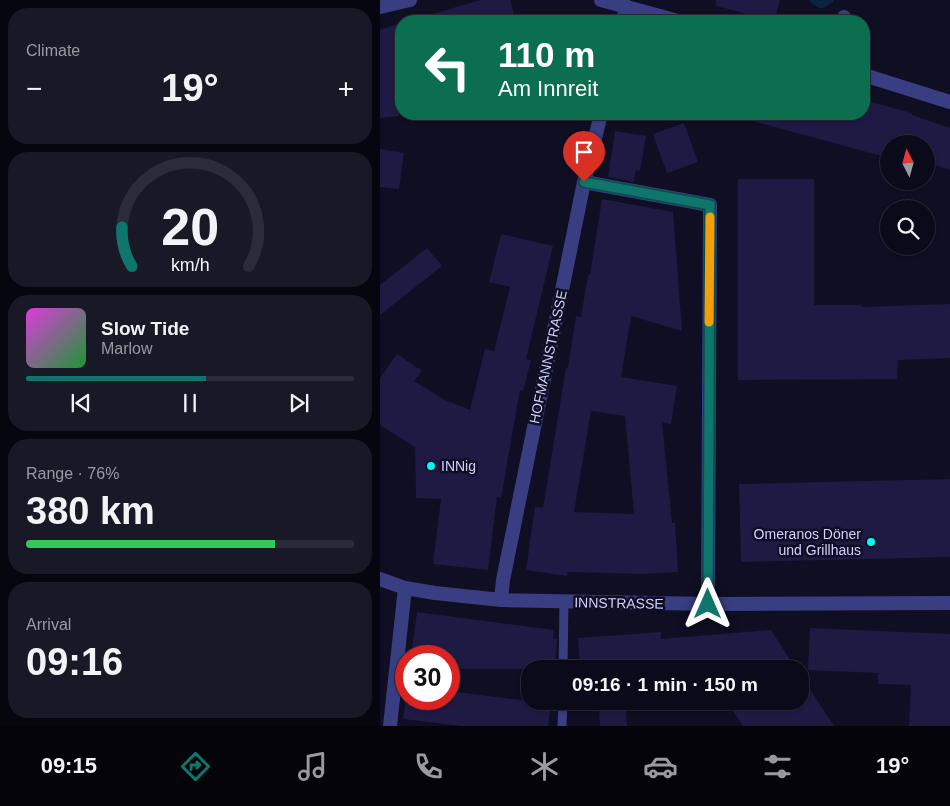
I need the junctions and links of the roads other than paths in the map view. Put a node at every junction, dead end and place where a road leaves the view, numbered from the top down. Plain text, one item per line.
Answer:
1 (410, 0) edge
2 (601, 0) edge
3 (622, 3) edge
4 (380, 7) edge
5 (659, 15) edge
6 (870, 77) edge
7 (950, 102) edge
8 (599, 120) edge
9 (584, 182) junction
10 (380, 579) edge
11 (405, 588) junction
12 (500, 600) junction
13 (564, 602) junction
14 (950, 602) edge
15 (708, 604) junction
16 (563, 660) edge
17 (562, 710) edge
18 (390, 726) edge
19 (562, 726) edge

1 - 4 street
2 - 3 street
3 - 5 street
6 - 7 street
8 - 9 street, HOFMANNSTRASSE
9 - 12 street, HOFMANNSTRASSE
9 - 15 street
10 - 11 street, INNSTRASSE
11 - 12 street, INNSTRASSE
11 - 18 street
12 - 13 street, INNSTRASSE
13 - 15 street, INNSTRASSE
13 - 16 lane
14 - 15 street, INNSTRASSE
17 - 19 lane

